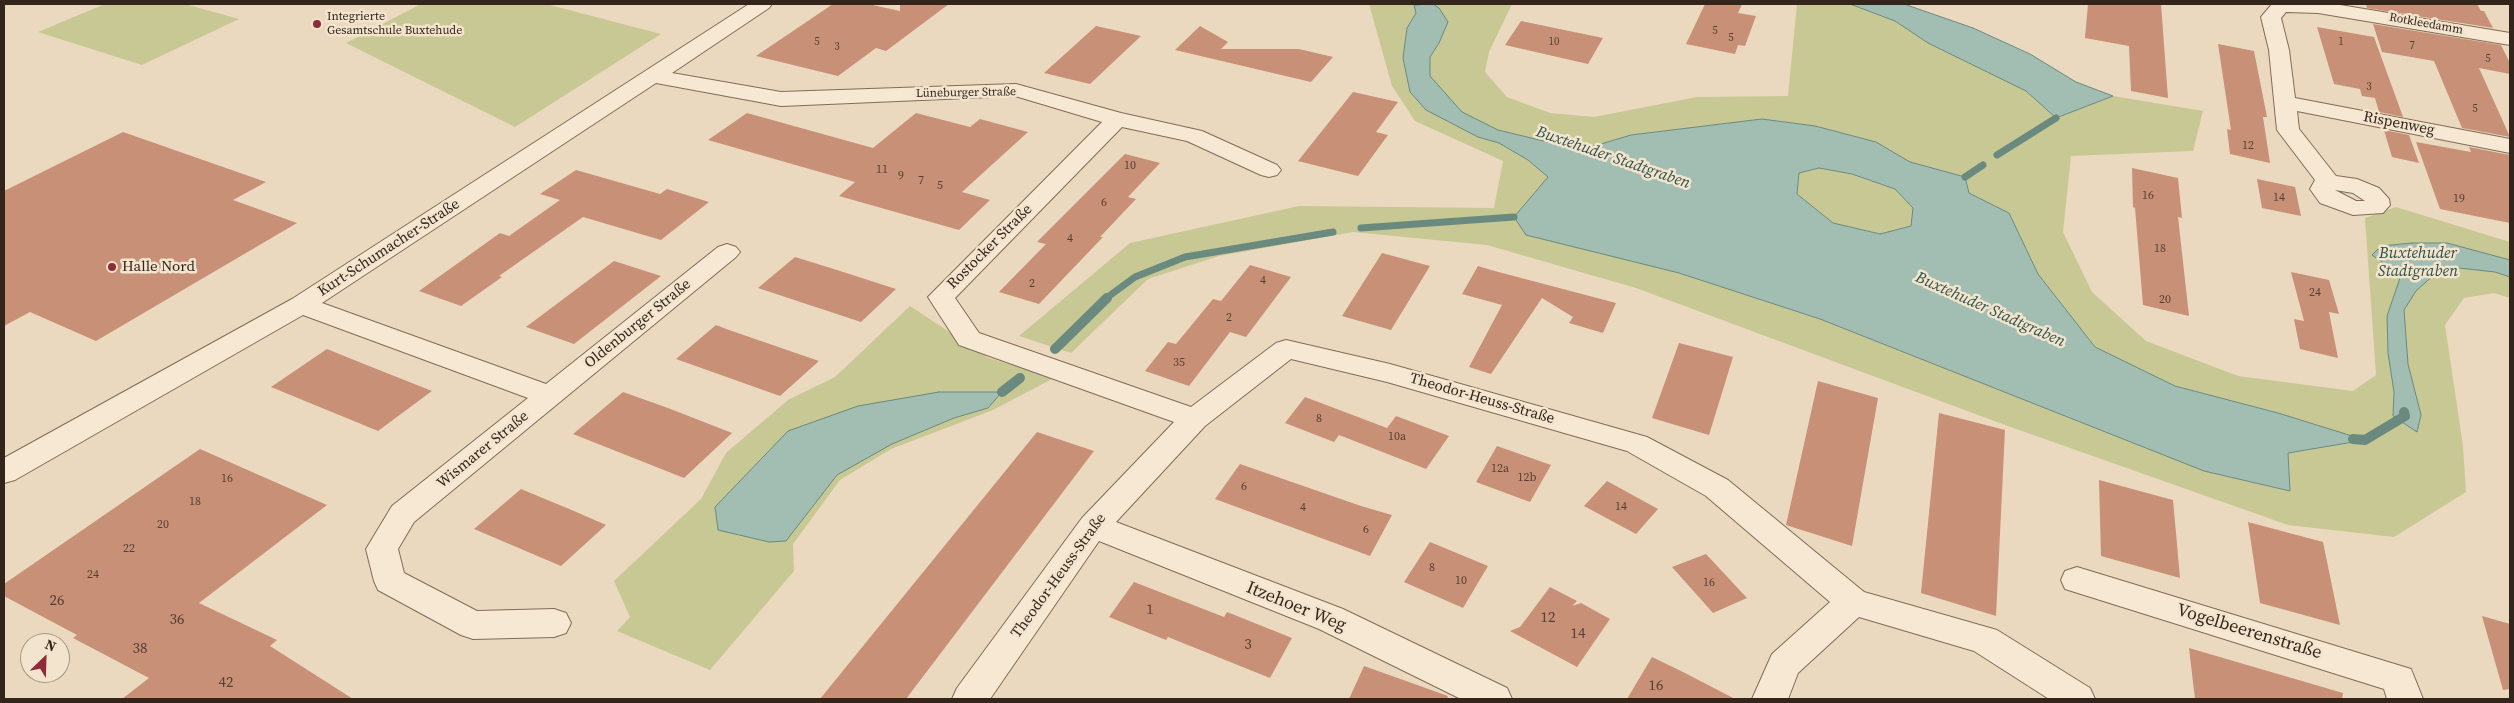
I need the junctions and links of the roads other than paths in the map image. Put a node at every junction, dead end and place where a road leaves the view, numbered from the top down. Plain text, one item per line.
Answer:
1 (762, 4) edge
2 (2383, 10) edge
3 (2510, 39) edge
4 (652, 76) junction
5 (2287, 103) junction
6 (1117, 119) junction
7 (2510, 146) edge
8 (1269, 170) dead end
9 (2329, 182) dead end
10 (727, 252) dead end
11 (300, 305) junction
12 (550, 396) junction
13 (1195, 419) junction
14 (4, 472) edge
15 (1093, 526) junction
16 (2078, 580) dead end
17 (1852, 602) junction
18 (554, 623) dead end
19 (970, 699) edge
20 (1494, 699) edge
21 (1770, 699) edge
22 (2077, 699) edge
23 (2405, 699) edge

1 - 4 street, Kurt-Schumacher-Straße
2 - 3 street, Rotkleedamm
2 - 5 street, Rotkleedamm
4 - 6 street, Lüneburger Straße
4 - 11 street, Kurt-Schumacher-Straße
5 - 7 street, Rispenweg
5 - 9 street
6 - 8 street, Lüneburger Straße
6 - 13 street, Rostocker Straße
10 - 12 street, Oldenburger Straße
11 - 12 street, Wismarer Straße
11 - 14 street, Kurt-Schumacher-Straße
12 - 18 street, Wismarer Straße
13 - 15 street, Theodor-Heuss-Straße
13 - 17 street, Theodor-Heuss-Straße
15 - 19 street, Theodor-Heuss-Straße
15 - 20 street, Itzehoer Weg
16 - 23 street, Vogelbeerenstraße
17 - 21 street
17 - 22 street, Theodor-Heuss-Straße

